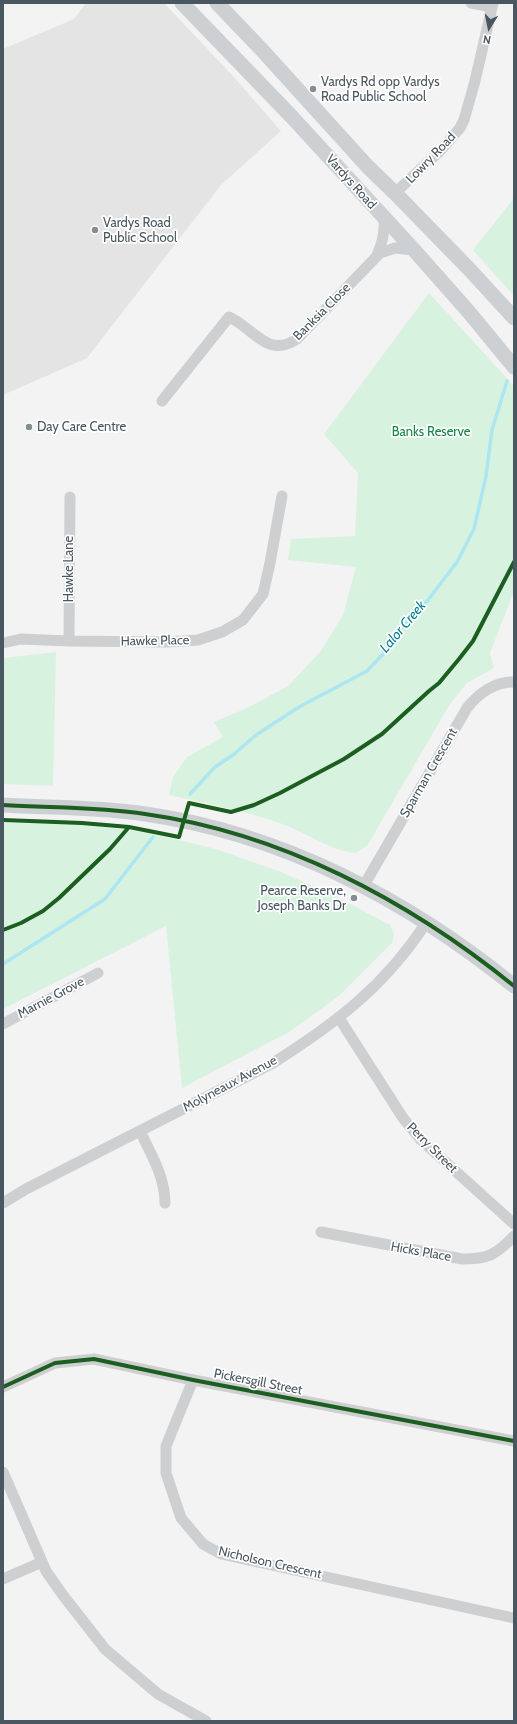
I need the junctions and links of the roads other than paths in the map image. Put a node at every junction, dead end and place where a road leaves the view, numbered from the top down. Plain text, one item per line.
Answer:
1 (182, 3) edge
2 (217, 3) edge
3 (471, 3) edge
4 (492, 5) edge
5 (395, 193) junction
6 (384, 218) junction
7 (414, 250) junction
8 (377, 255) junction
9 (470, 270) junction
10 (514, 318) edge
11 (514, 331) edge
12 (495, 345) junction
13 (514, 347) edge
14 (514, 367) edge
15 (162, 401) dead end
16 (282, 496) dead end
17 (70, 497) dead end
18 (69, 641) junction
19 (3, 643) edge
20 (514, 682) edge
21 (3, 805) edge
22 (363, 886) junction
23 (426, 923) junction
24 (98, 972) dead end
25 (513, 981) edge
26 (339, 1018) junction
27 (3, 1024) edge
28 (140, 1131) junction
29 (3, 1203) edge
30 (166, 1203) dead end
31 (514, 1224) edge
32 (321, 1232) dead end
33 (514, 1236) edge
34 (193, 1380) junction
35 (3, 1387) edge
36 (514, 1441) edge
37 (3, 1472) edge
38 (42, 1562) junction
39 (3, 1579) edge
40 (514, 1618) edge
41 (206, 1721) edge

1 - 6 main road, Vardys Road
2 - 5 main road, Vardys Road
3 - 4 street
4 - 5 street, Lowry Road
5 - 9 main road, Vardys Road
6 - 7 main road, Vardys Road
6 - 8 street, Banksia Close
7 - 8 street, Banksia Close
7 - 12 main road, Vardys Road
8 - 15 street, Banksia Close
9 - 10 main road, Vardys Road
9 - 11 main road
12 - 13 main road
12 - 14 main road, Vardys Road
16 - 18 street, Hawke Place
17 - 18 street, Hawke Lane
18 - 19 street, Hawke Place
20 - 22 street, Sparman Crescent
21 - 22 main road
22 - 23 main road
23 - 25 main road
23 - 26 street, Molyneaux Avenue
24 - 27 street, Marnie Grove
26 - 28 street, Molyneaux Avenue
26 - 31 street, Perry Street
28 - 29 street, Molyneaux Avenue
28 - 30 street
32 - 33 street, Hicks Place
34 - 35 street, Pickersgill Street
34 - 36 street, Pickersgill Street
34 - 40 street, Nicholson Crescent
37 - 38 street
38 - 39 street
38 - 41 street

